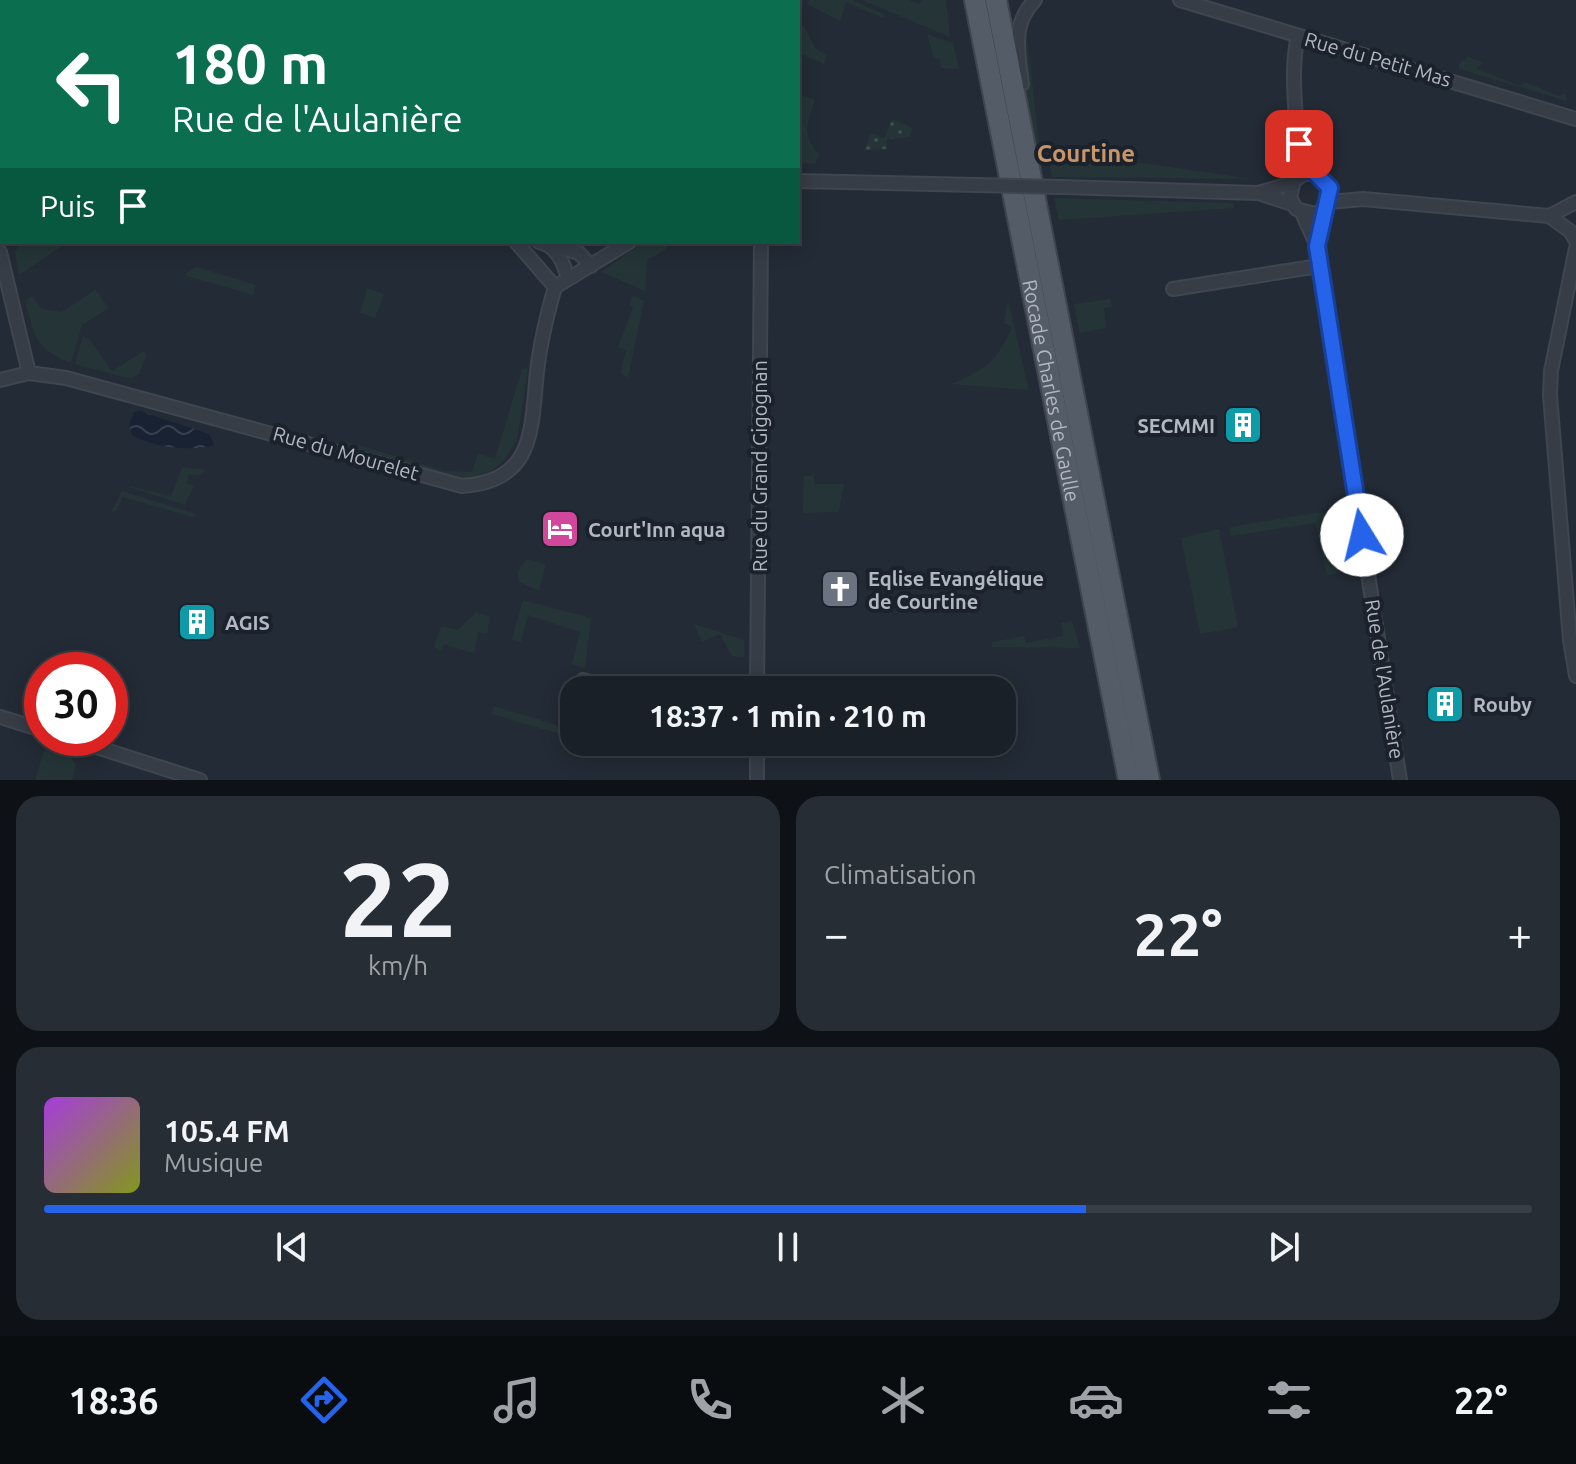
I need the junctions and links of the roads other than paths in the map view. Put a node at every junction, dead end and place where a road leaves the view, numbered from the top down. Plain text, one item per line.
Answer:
1 (975, 0) edge
2 (996, 0) edge
3 (1035, 0) edge
4 (1180, 0) edge
5 (1298, 36) junction
6 (1576, 119) edge
7 (1020, 139) junction
8 (1299, 144) junction
9 (1316, 174) junction
10 (800, 180) edge
11 (1294, 182) junction
12 (1258, 193) junction
13 (1576, 202) edge
14 (1328, 205) junction
15 (1297, 208) junction
16 (1549, 216) junction
17 (1576, 241) edge
18 (518, 244) edge
19 (545, 244) edge
20 (548, 244) edge
21 (626, 244) edge
22 (761, 244) edge
23 (1317, 246) junction
24 (1576, 248) edge
25 (0, 252) edge
26 (591, 266) junction
27 (1319, 266) junction
28 (568, 279) junction
29 (555, 287) junction
30 (1173, 289) dead end
31 (29, 373) junction
32 (0, 380) edge
33 (1571, 595) edge
34 (757, 676) edge
35 (1576, 676) edge
36 (0, 717) edge
37 (24, 724) edge
38 (125, 756) edge
39 (757, 756) edge
40 (200, 780) edge
41 (757, 780) edge
42 (1129, 780) edge
43 (1149, 780) edge
44 (1400, 780) edge

1 - 42 main road, Rocade Charles de Gaulle
2 - 7 main road, Rocade Charles de Gaulle
3 - 7 street
4 - 5 street, Rue du Petit Mas
5 - 6 street, Rue du Petit Mas
5 - 8 street
7 - 43 main road, Rocade Charles de Gaulle
8 - 9 street
8 - 11 street
9 - 11 street
9 - 14 street
10 - 12 street, bridge
11 - 12 street
11 - 15 street
12 - 15 street
13 - 16 street
14 - 15 street
14 - 16 street
14 - 23 street, Rue de l'Aulanière
15 - 23 street, Rue de l'Aulanière
16 - 17 street
18 - 29 street
19 - 28 street
20 - 26 street
21 - 26 street
22 - 34 street, Rue du Grand Gigognan
23 - 27 street, Rue de l'Aulanière
24 - 33 street
25 - 31 street
26 - 28 street
27 - 30 street
27 - 44 street, Rue de l'Aulanière
28 - 29 street
29 - 31 street, Rue du Mourelet
31 - 32 street
33 - 35 street
36 - 37 street
38 - 40 street
39 - 41 street

